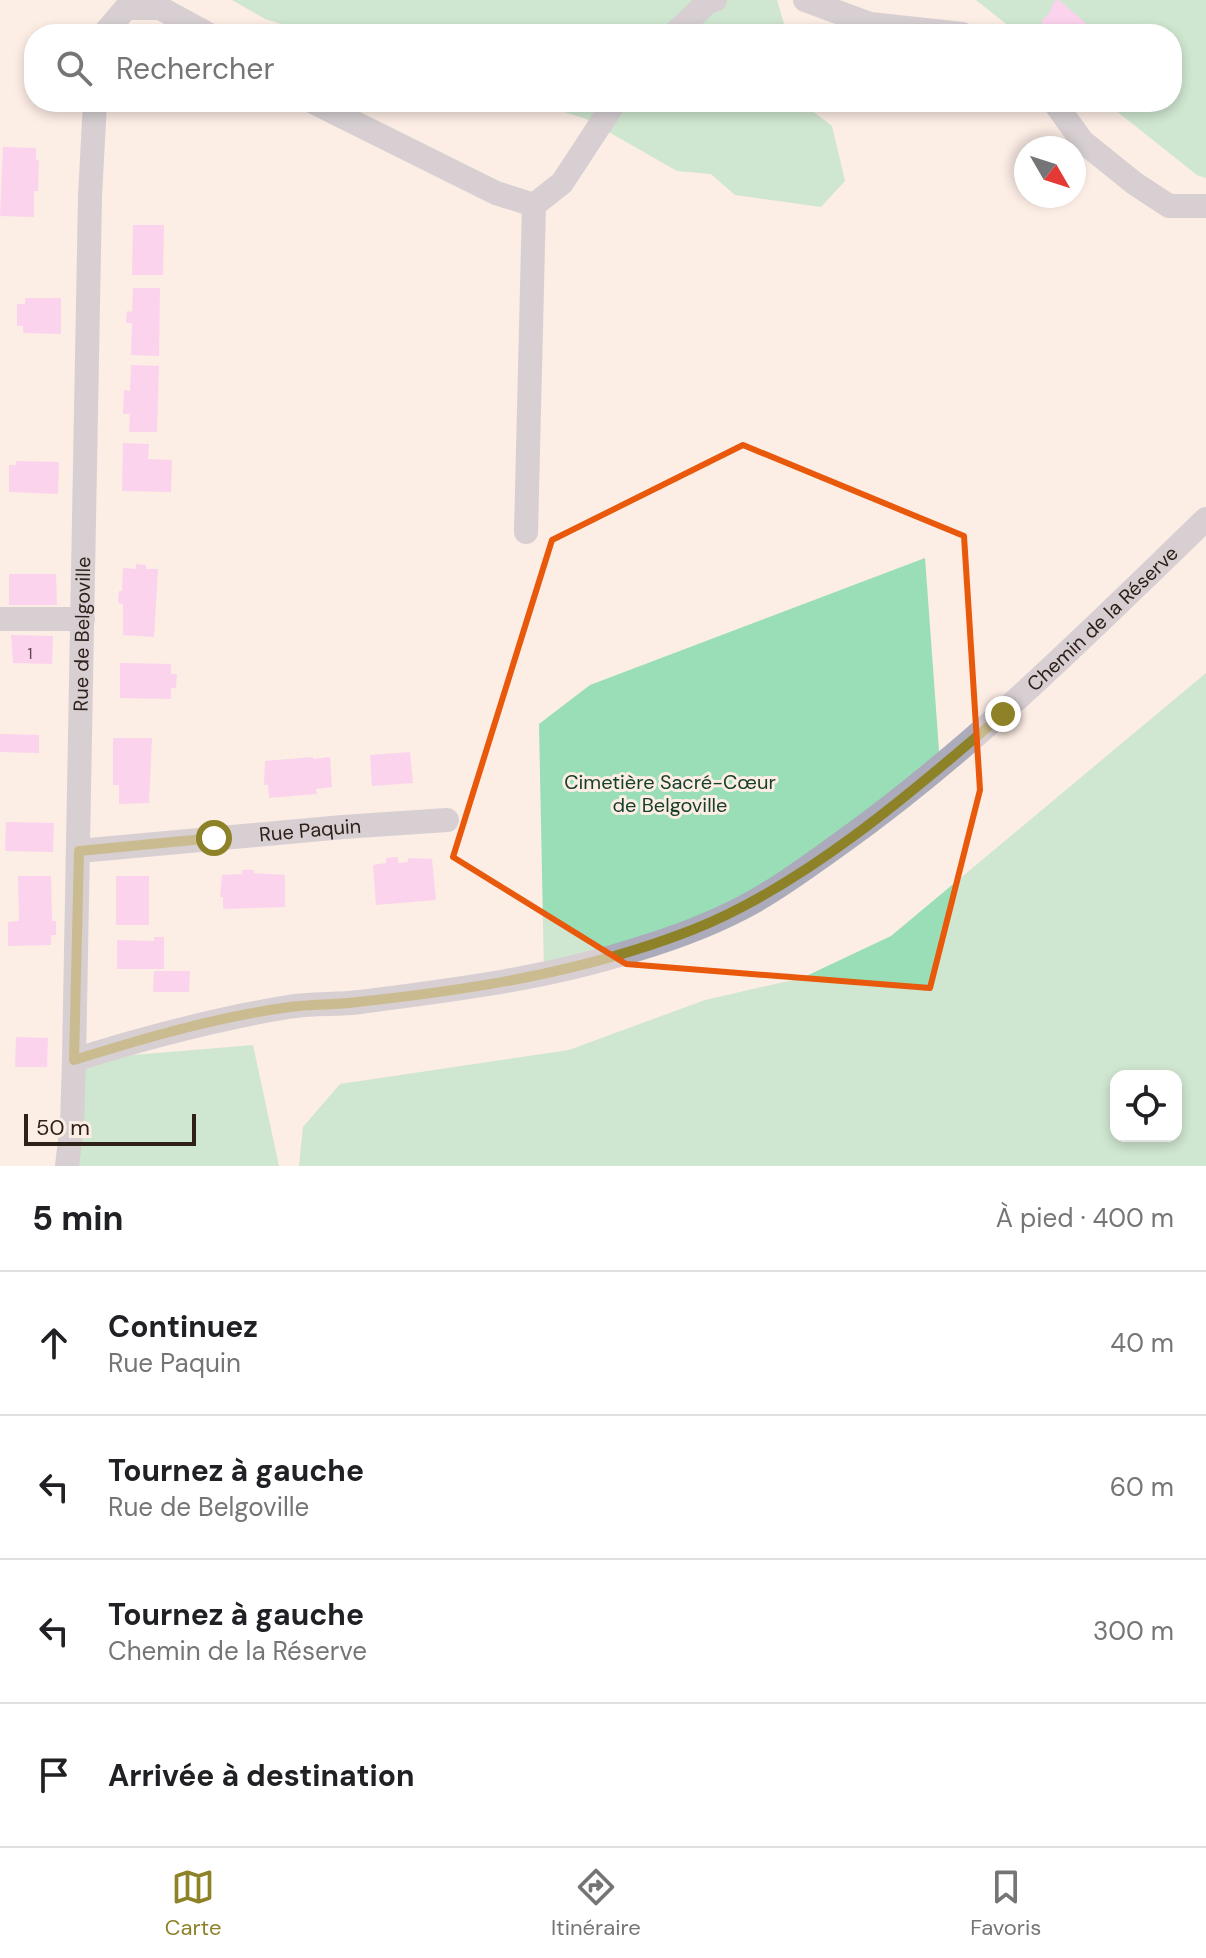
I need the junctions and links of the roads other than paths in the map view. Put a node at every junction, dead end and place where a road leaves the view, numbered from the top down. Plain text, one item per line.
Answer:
1 (715, 0) edge
2 (805, 0) edge
3 (112, 24) edge
4 (190, 24) edge
5 (685, 24) edge
6 (870, 24) edge
7 (94, 112) edge
8 (333, 112) edge
9 (608, 112) edge
10 (1061, 112) edge
11 (534, 205) junction
12 (1206, 206) edge
13 (1206, 519) edge
14 (526, 532) dead end
15 (0, 619) edge
16 (83, 619) junction
17 (447, 820) dead end
18 (79, 851) junction
19 (74, 1060) junction
20 (67, 1166) edge

1 - 5 street
2 - 6 street
3 - 4 street
7 - 16 street, Rue de Belgoville
8 - 11 street
9 - 11 street
10 - 12 street
11 - 14 street
13 - 19 street, Chemin de la Réserve
15 - 16 street
16 - 18 street, Rue de Belgoville
17 - 18 street, Rue Paquin
18 - 19 street, Rue de Belgoville
19 - 20 street, Rue de Belgoville

